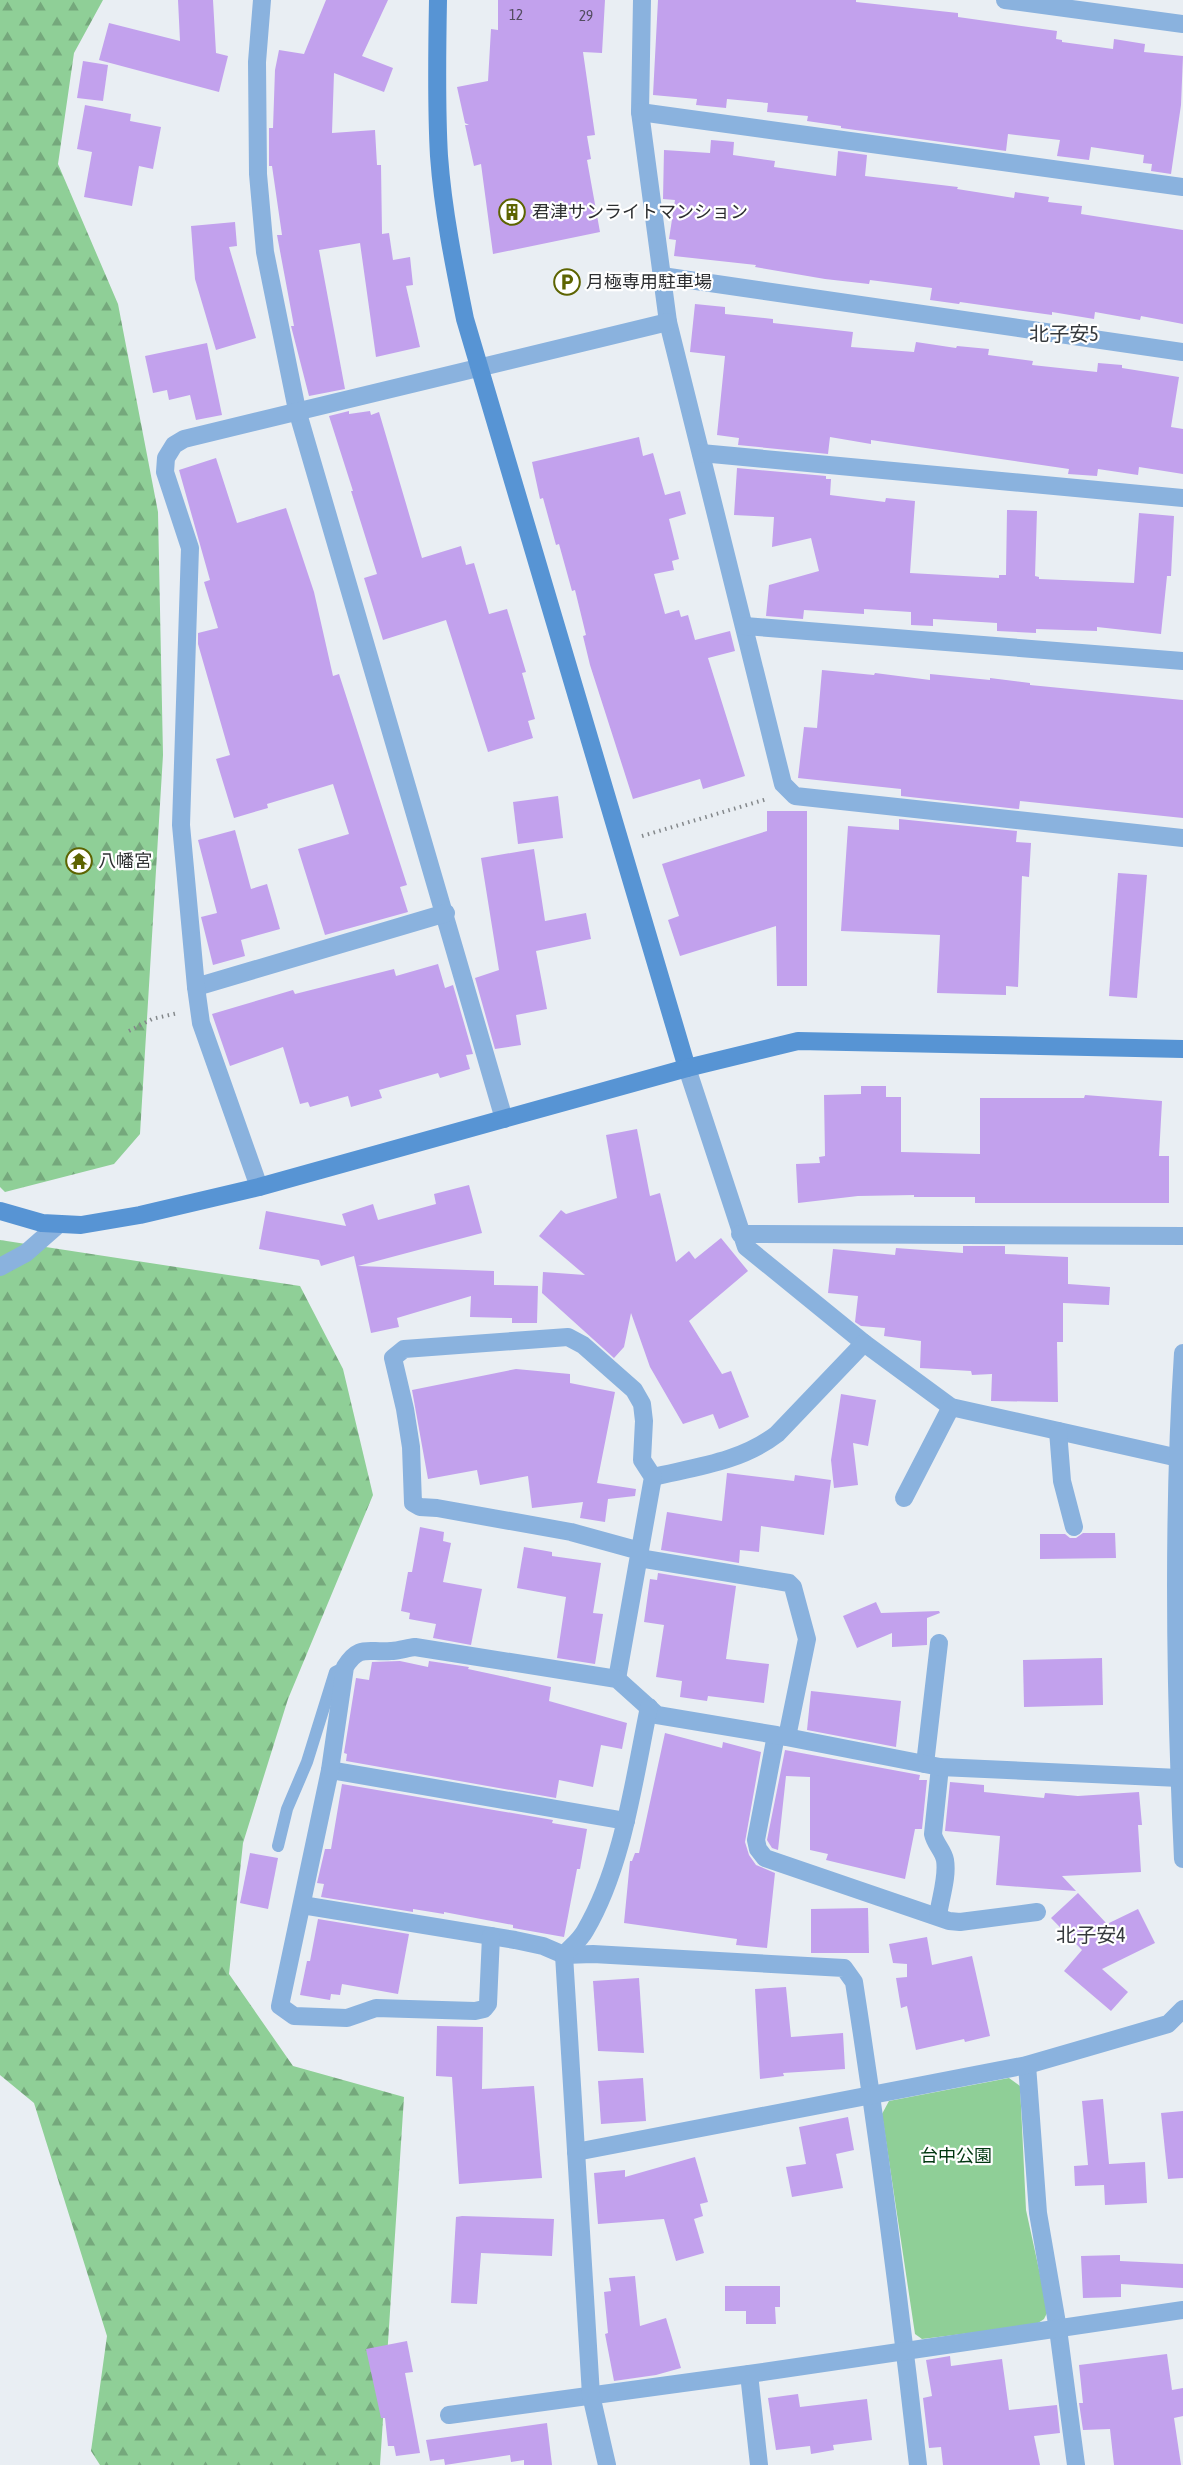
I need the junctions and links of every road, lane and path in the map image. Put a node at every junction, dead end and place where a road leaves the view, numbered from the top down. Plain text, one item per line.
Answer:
1 (262, 0) edge
2 (438, 0) edge
3 (642, 0) edge
4 (1005, 0) edge
5 (1183, 24) edge
6 (639, 112) junction
7 (1183, 187) edge
8 (662, 276) junction
9 (668, 322) junction
10 (1183, 352) edge
11 (479, 368) junction
12 (297, 411) junction
13 (701, 453) junction
14 (1183, 498) edge
15 (745, 627) junction
16 (1183, 661) edge
17 (790, 791) junction
18 (635, 838) dead end
19 (1183, 838) edge
20 (446, 914) junction
21 (196, 987) junction
22 (199, 1007) junction
23 (129, 1031) dead end
24 (1183, 1049) edge
25 (687, 1068) junction
26 (504, 1119) junction
27 (259, 1187) junction
28 (0, 1211) edge
29 (59, 1224) junction
30 (740, 1234) junction
31 (1183, 1236) edge
32 (0, 1267) edge
33 (864, 1343) junction
34 (1183, 1353) edge
35 (951, 1407) junction
36 (1058, 1431) junction
37 (1180, 1459) edge
38 (653, 1477) junction
39 (904, 1498) dead end
40 (1074, 1527) dead end
41 (639, 1554) junction
42 (939, 1643) dead end
43 (345, 1667) junction
44 (617, 1679) junction
45 (649, 1707) junction
46 (781, 1736) junction
47 (933, 1765) junction
48 (330, 1770) junction
49 (1179, 1778) junction
50 (626, 1821) junction
51 (278, 1846) dead end
52 (1183, 1859) edge
53 (302, 1905) junction
54 (1037, 1912) dead end
55 (938, 1916) junction
56 (491, 1936) junction
57 (564, 1955) junction
58 (1183, 2009) edge
59 (1027, 2065) junction
60 (871, 2094) junction
61 (576, 2152) junction
62 (1183, 2310) edge
63 (1058, 2329) junction
64 (906, 2351) junction
65 (750, 2374) junction
66 (591, 2396) junction
67 (449, 2415) dead end
68 (607, 2465) edge
69 (759, 2465) edge
70 (918, 2465) edge
71 (1076, 2465) edge

1 - 12 street
2 - 11 street
3 - 6 street
4 - 5 street
6 - 7 street
6 - 8 street
8 - 9 street
8 - 10 street
9 - 11 street
9 - 13 street
11 - 12 street
11 - 25 street
12 - 20 street
12 - 21 street
13 - 14 street
13 - 15 street
15 - 16 street
15 - 17 street
17 - 18 path
17 - 19 street
20 - 21 street
20 - 26 street
21 - 22 street
22 - 23 path
22 - 27 street
24 - 25 street
25 - 26 street
25 - 30 street
26 - 27 street
27 - 29 street
28 - 29 street
29 - 32 street
30 - 31 street
30 - 33 street
33 - 35 street
33 - 38 street
34 - 37 street
35 - 36 street
35 - 39 street
36 - 37 street
36 - 40 street
37 - 49 street
38 - 41 street
38 - 41 street
41 - 44 street
41 - 46 street
42 - 47 street
43 - 44 street
43 - 48 street
43 - 51 lane
44 - 45 street
45 - 46 street
45 - 50 street
46 - 47 street
46 - 55 street
47 - 49 street
47 - 55 street
48 - 50 street
48 - 53 street
49 - 52 street
50 - 57 street
53 - 56 street
53 - 56 street
54 - 55 street
56 - 57 street
57 - 60 street
57 - 61 street
58 - 59 street
59 - 60 street
59 - 63 street
60 - 61 street
60 - 64 street
61 - 66 street
62 - 63 street
63 - 64 street
63 - 71 street
64 - 65 street
64 - 70 street
65 - 66 street
65 - 69 street
66 - 67 street
66 - 68 street

